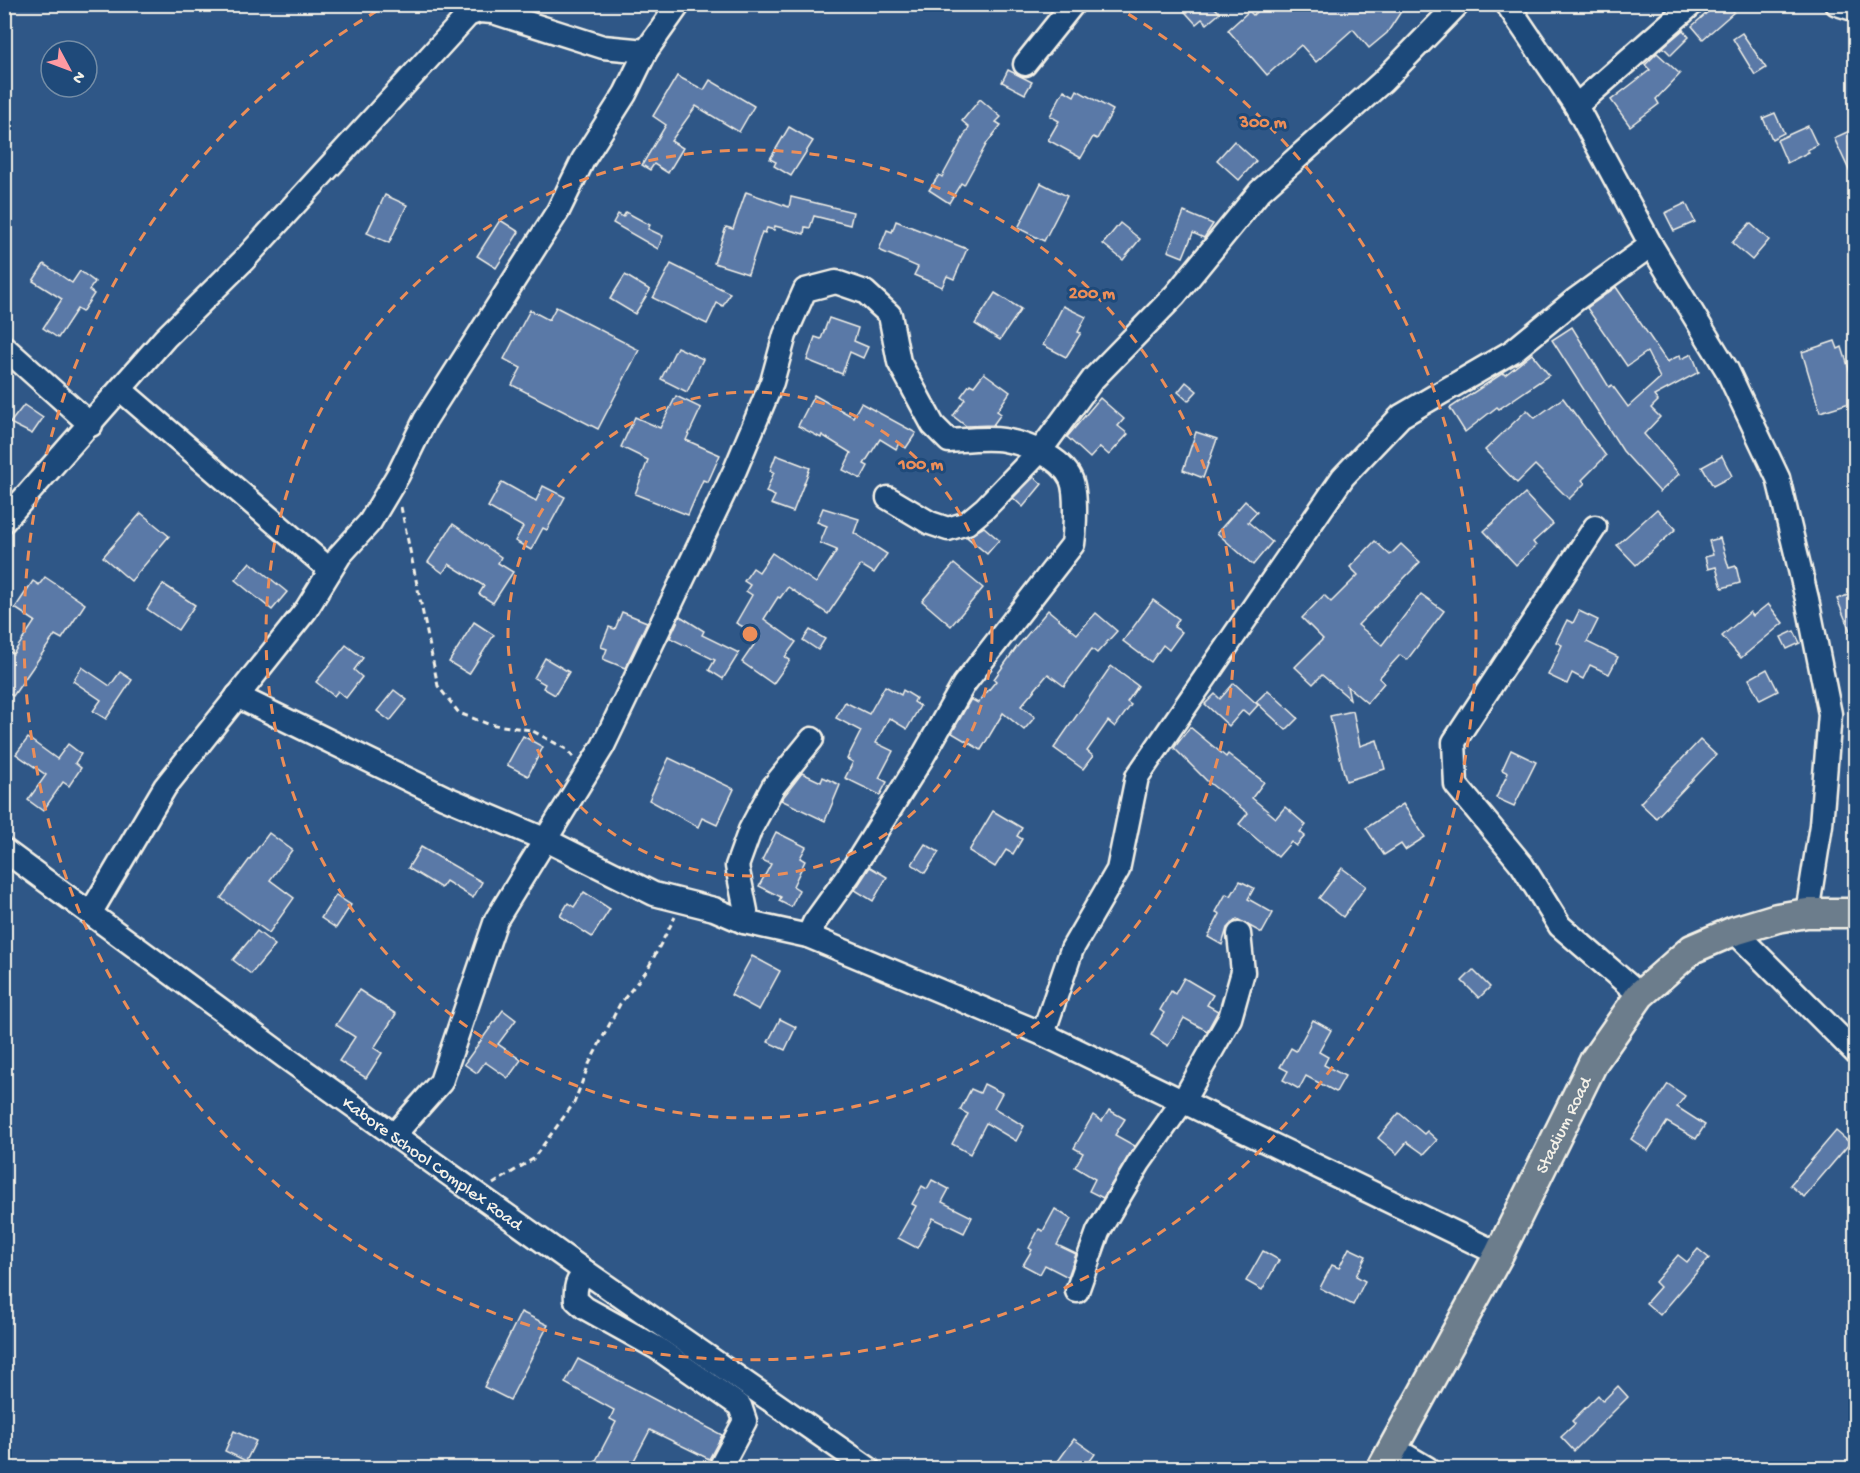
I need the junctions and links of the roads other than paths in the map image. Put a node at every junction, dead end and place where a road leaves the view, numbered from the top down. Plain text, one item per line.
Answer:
1 (679, 4) edge
2 (1073, 4) edge
3 (1458, 4) edge
4 (1507, 4) edge
5 (1692, 4) edge
6 (1837, 4) edge
7 (1856, 10) edge
8 (646, 51) junction
9 (1025, 64) dead end
10 (1576, 106) junction
11 (1651, 245) junction
12 (4, 347) edge
13 (121, 390) junction
14 (91, 425) junction
15 (1040, 451) junction
16 (888, 498) dead end
17 (4, 521) edge
18 (1595, 527) dead end
19 (329, 569) junction
20 (237, 696) junction
21 (812, 739) dead end
22 (544, 839) junction
23 (4, 850) edge
24 (91, 912) junction
25 (1807, 913) junction
26 (1856, 913) edge
27 (744, 922) junction
28 (1734, 931) junction
29 (1239, 934) dead end
30 (808, 936) junction
31 (1640, 995) junction
32 (1043, 1034) junction
33 (1856, 1053) edge
34 (1183, 1101) junction
35 (394, 1135) junction
36 (1499, 1254) junction
37 (586, 1272) junction
38 (1077, 1291) dead end
39 (1387, 1458) edge
40 (720, 1468) edge
41 (868, 1468) edge
42 (1427, 1468) edge

1 - 8 street
2 - 9 street
3 - 15 street
4 - 10 street
5 - 10 street
6 - 7 street
8 - 13 street
8 - 19 street
10 - 11 street
11 - 25 street
11 - 32 street
12 - 14 street
13 - 14 street
13 - 19 street
14 - 17 street
15 - 16 street
15 - 22 street
15 - 30 street
18 - 31 street
19 - 20 street
20 - 22 street
20 - 24 street
21 - 27 street
22 - 27 street
22 - 35 street
23 - 24 street, Kabore School Complex Road
24 - 35 street, Kabore School Complex Road
25 - 26 main road, Stadium Road
25 - 28 main road, Stadium Road
27 - 30 street
28 - 31 main road, Stadium Road
28 - 33 street
29 - 34 street
30 - 32 street
31 - 36 main road, Stadium Road
32 - 34 street
34 - 36 street
34 - 38 street
35 - 37 street, Kabore School Complex Road
36 - 39 main road, Stadium Road
37 - 40 street
37 - 41 street, Kabore School Complex Road
39 - 42 street

